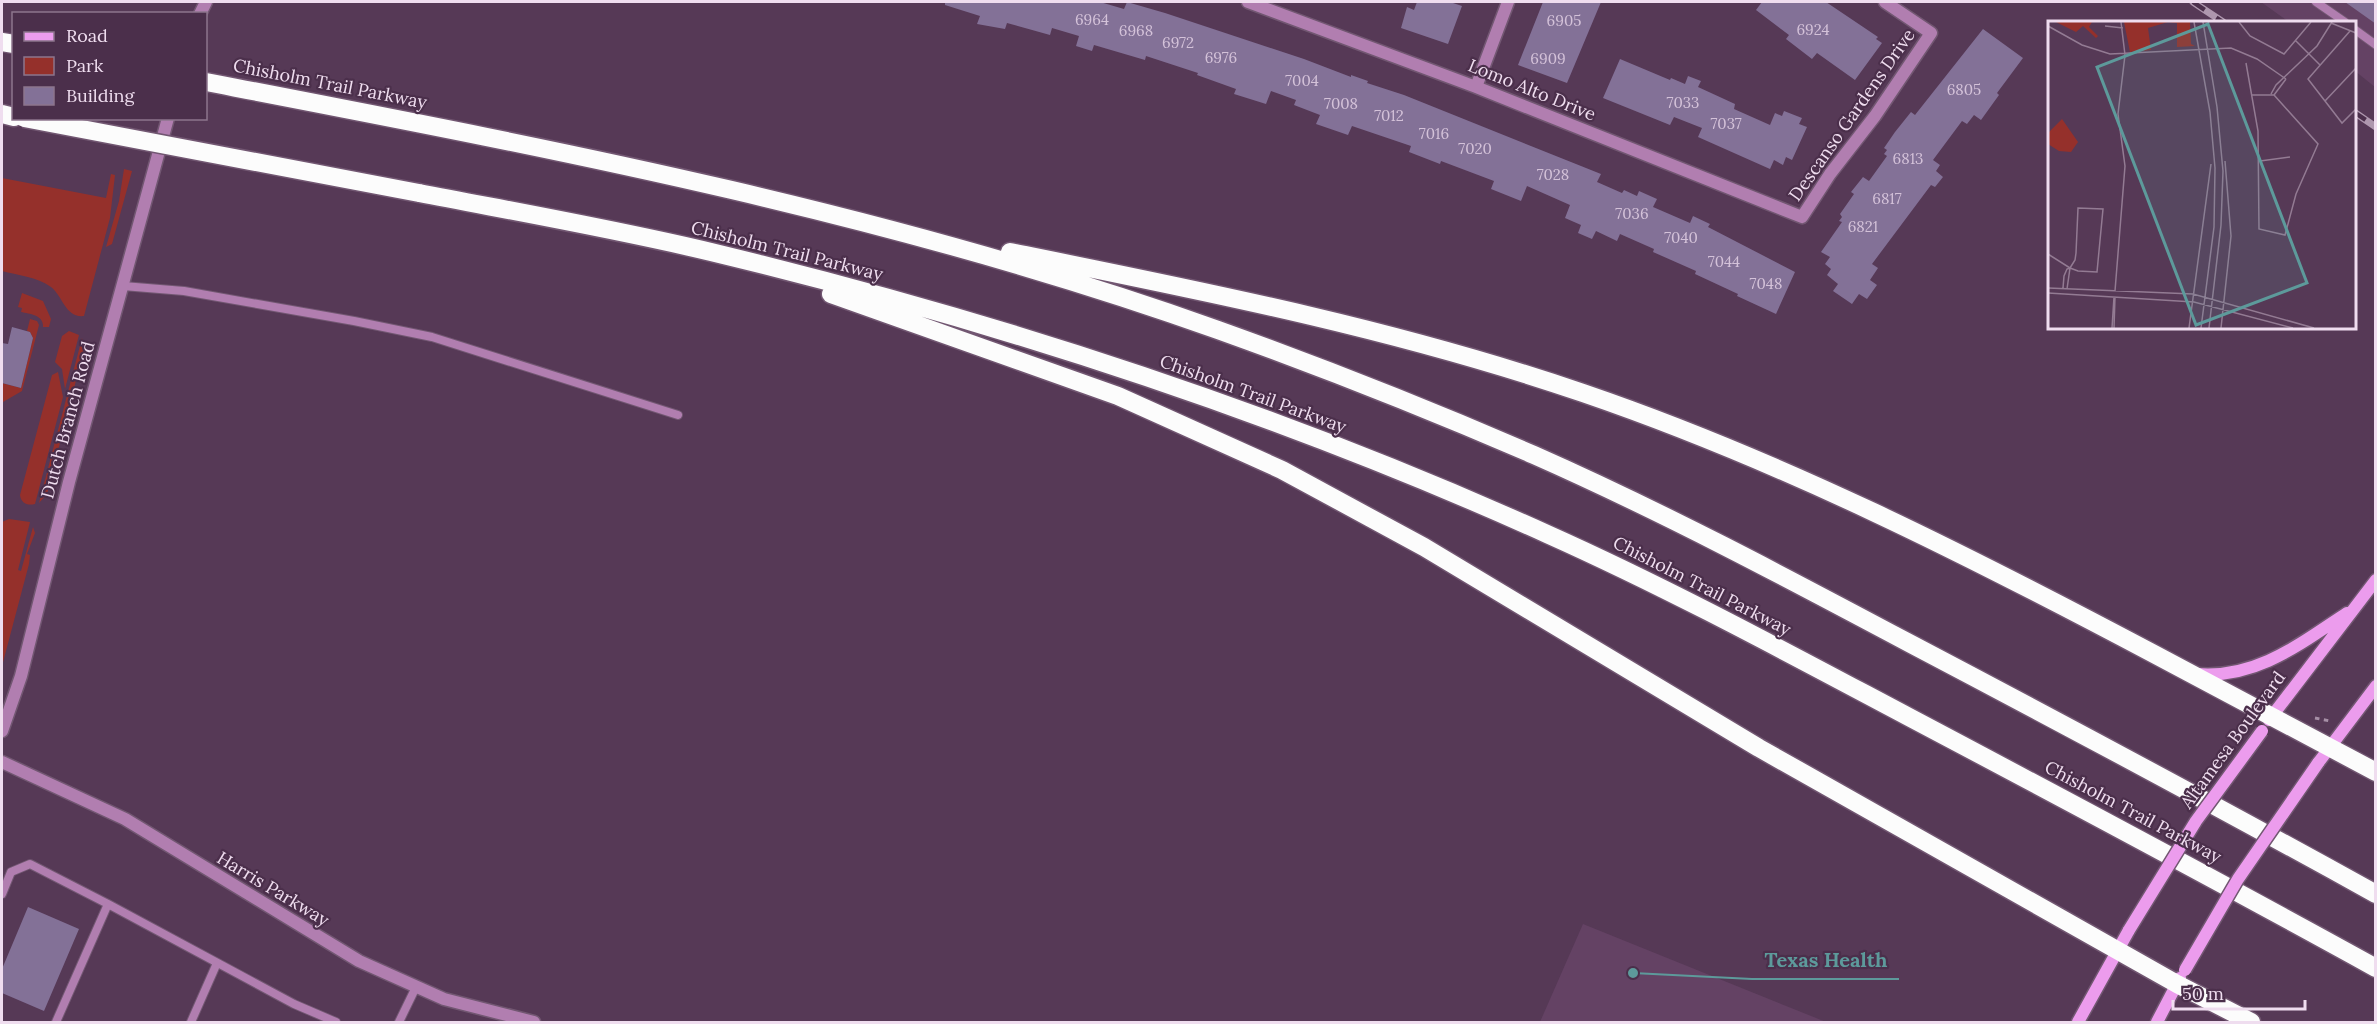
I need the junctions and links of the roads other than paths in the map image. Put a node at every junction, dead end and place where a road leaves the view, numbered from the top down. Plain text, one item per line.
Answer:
1 (1251, 2) edge
2 (1508, 2) edge
3 (1885, 2) edge
4 (2316, 2) edge
5 (2344, 21) edge
6 (2356, 30) edge
7 (2376, 45) edge
8 (207, 82) edge
9 (1476, 87) junction
10 (34, 120) edge
11 (167, 120) edge
12 (1802, 217) joint
13 (885, 226) junction
14 (707, 251) junction
15 (123, 286) junction
16 (678, 415) dead end
17 (2376, 580) edge
18 (2355, 607) junction
19 (2189, 673) junction
20 (2376, 686) edge
21 (2267, 724) junction
22 (2, 731) edge
23 (2330, 747) junction
24 (2, 762) edge
25 (2376, 772) edge
26 (2, 894) edge
27 (2376, 894) edge
28 (108, 904) junction
29 (2117, 950) junction
30 (217, 963) junction
31 (2376, 968) edge
32 (2181, 977) junction
33 (416, 987) junction
34 (56, 1023) edge
35 (191, 1023) edge
36 (336, 1023) edge
37 (399, 1023) edge
38 (534, 1023) edge
39 (2078, 1023) edge
40 (2157, 1023) edge
41 (2251, 1023) edge

1 - 9 street, Lomo Alto Drive
2 - 9 street
3 - 12 street, Descanso Gardens Drive
4 - 5 lane
6 - 7 lane
8 - 13 highway, Chisholm Trail Parkway
9 - 12 street, Lomo Alto Drive
10 - 14 highway, Chisholm Trail Parkway, bridge
11 - 15 street, Dutch Branch Road
13 - 19 highway
13 - 27 highway, Chisholm Trail Parkway
14 - 29 highway
14 - 31 highway, Chisholm Trail Parkway
15 - 16 lane
15 - 22 street, Dutch Branch Road
17 - 18 main road, Altamesa Boulevard
18 - 19 main road
18 - 21 main road, Altamesa Boulevard
19 - 21 highway
20 - 23 main road
21 - 23 highway
21 - 29 main road, Altamesa Boulevard, bridge
23 - 25 highway
23 - 32 main road, bridge
24 - 33 street, Harris Parkway
26 - 28 lane
28 - 30 lane
28 - 34 lane
29 - 32 highway
29 - 39 main road, Altamesa Boulevard
30 - 35 lane
30 - 36 lane
32 - 40 main road
32 - 41 highway
33 - 37 lane
33 - 38 street, Harris Parkway

